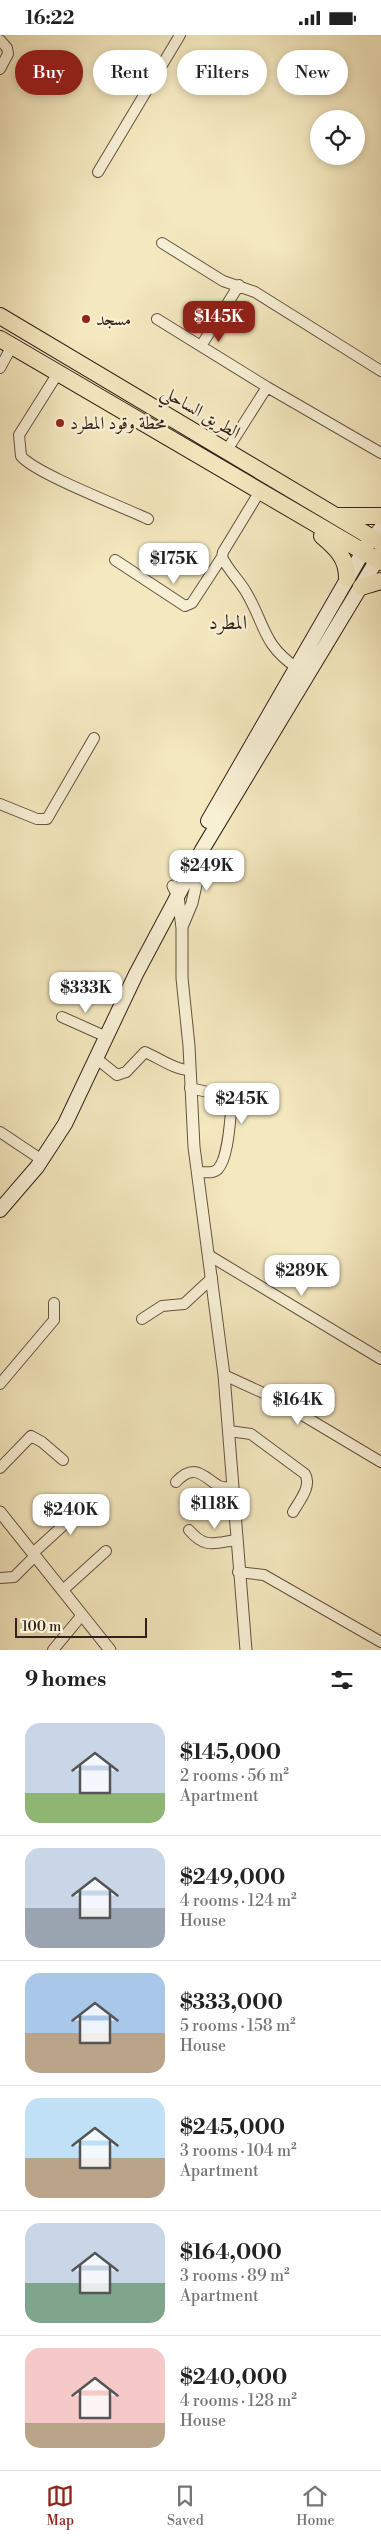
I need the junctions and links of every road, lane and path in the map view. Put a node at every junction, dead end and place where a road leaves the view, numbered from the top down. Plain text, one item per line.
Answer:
1 (180, 35) edge
2 (0, 40) edge
3 (0, 69) edge
4 (98, 172) dead end
5 (162, 243) dead end
6 (239, 285) junction
7 (0, 316) edge
8 (157, 319) dead end
9 (6, 343) edge
10 (201, 346) junction
11 (0, 368) edge
12 (381, 371) edge
13 (58, 373) junction
14 (267, 387) junction
15 (227, 450) junction
16 (381, 453) edge
17 (260, 491) junction
18 (337, 516) junction
19 (381, 516) edge
20 (148, 519) dead end
21 (310, 521) junction
22 (374, 540) edge
23 (222, 557) junction
24 (380, 558) edge
25 (115, 560) dead end
26 (381, 581) edge
27 (354, 583) junction
28 (297, 668) junction
29 (94, 737) dead end
30 (0, 804) edge
31 (202, 850) junction
32 (175, 891) junction
33 (182, 928) junction
34 (62, 1017) dead end
35 (100, 1034) junction
36 (97, 1059) junction
37 (190, 1070) junction
38 (190, 1087) junction
39 (0, 1132) edge
40 (36, 1157) junction
41 (199, 1172) junction
42 (14, 1189) junction
43 (0, 1199) edge
44 (0, 1210) edge
45 (210, 1256) junction
46 (212, 1278) junction
47 (54, 1303) dead end
48 (142, 1319) dead end
49 (381, 1359) edge
50 (224, 1375) junction
51 (0, 1383) edge
52 (230, 1431) junction
53 (63, 1460) dead end
54 (381, 1462) edge
55 (0, 1468) edge
56 (176, 1482) dead end
57 (232, 1486) junction
58 (63, 1506) dead end
59 (0, 1512) edge
60 (294, 1512) dead end
61 (189, 1530) dead end
62 (236, 1540) junction
63 (106, 1551) dead end
64 (34, 1554) junction
65 (238, 1572) junction
66 (0, 1578) edge
67 (62, 1590) junction
68 (82, 1615) junction
69 (381, 1642) edge
70 (53, 1650) edge
71 (110, 1650) edge
72 (246, 1650) edge

1 - 4 street
2 - 3 street
5 - 6 street
6 - 10 street
6 - 12 street
7 - 15 highway, الطريق الساحلي
8 - 10 street
9 - 11 street
9 - 13 highway, الطريق الساحلي
10 - 14 street
13 - 17 highway, الطريق الساحلي
13 - 20 street
14 - 15 street
14 - 16 street
15 - 18 highway, الطريق الساحلي
17 - 21 highway, الطريق الساحلي
17 - 23 street
18 - 19 highway
18 - 22 highway, الطريق الساحلي
21 - 22 highway, الطريق الساحلي
21 - 27 highway
22 - 24 highway, الطريق الساحلي
22 - 27 main road
23 - 25 street
23 - 28 street
24 - 27 main road
26 - 27 highway
27 - 28 main road
27 - 31 main road
28 - 32 main road
29 - 30 street
31 - 32 main road
31 - 33 street
32 - 33 street
32 - 35 main road
32 - 36 main road
33 - 37 street
34 - 35 street
35 - 40 main road
36 - 37 street
36 - 42 main road
37 - 38 street
38 - 41 street
38 - 41 street
39 - 40 street
40 - 42 main road
41 - 45 street
42 - 43 main road
42 - 44 main road
45 - 46 street
45 - 49 street
46 - 48 street
46 - 50 street
47 - 51 street
50 - 52 street
50 - 54 street
52 - 57 street
52 - 60 street
53 - 55 street
56 - 57 street
57 - 62 street
58 - 64 street
59 - 64 street
61 - 62 street
62 - 65 street
63 - 67 street
64 - 66 street
64 - 67 street
65 - 69 street
65 - 72 street
67 - 68 street
68 - 70 street
68 - 71 street

